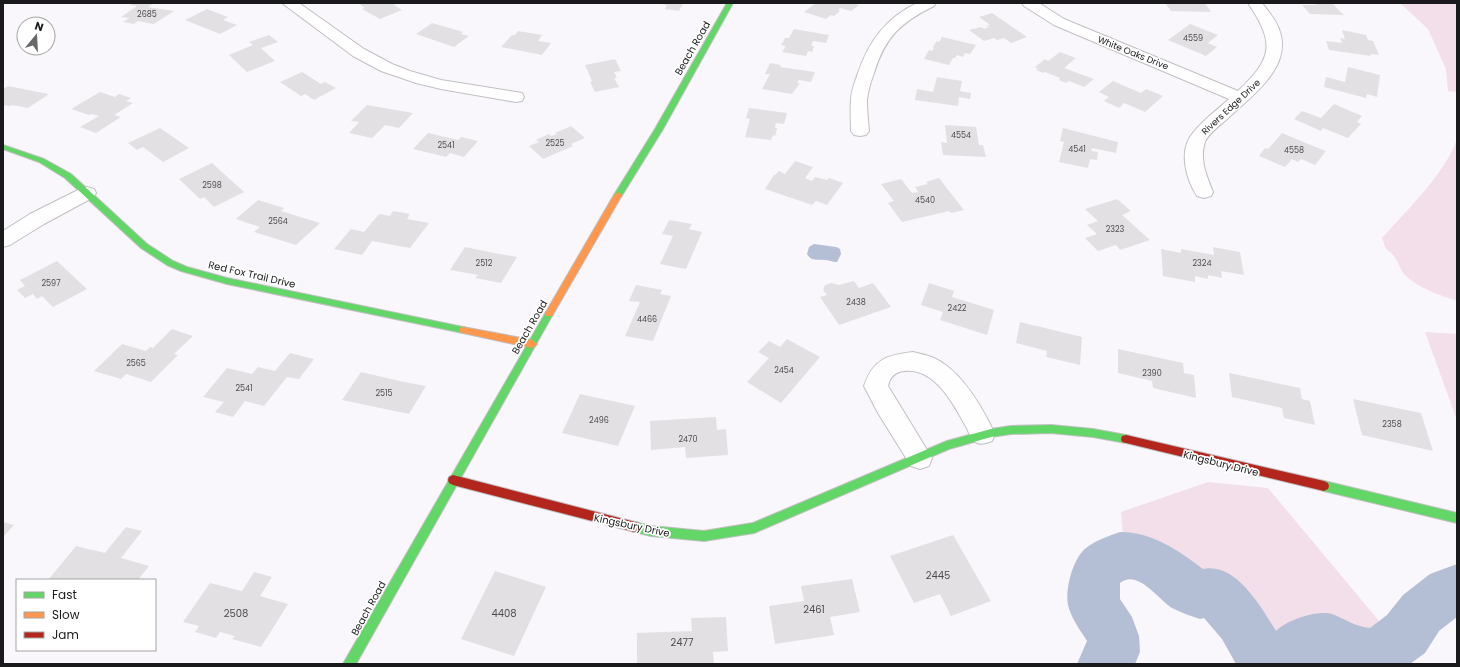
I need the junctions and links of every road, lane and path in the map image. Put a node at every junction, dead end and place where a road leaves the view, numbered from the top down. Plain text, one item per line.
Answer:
1 (289, 3) edge
2 (730, 3) edge
3 (929, 3) edge
4 (1029, 3) edge
5 (1255, 3) edge
6 (516, 97) dead end
7 (1240, 98) junction
8 (860, 131) dead end
9 (3, 147) edge
10 (1204, 192) dead end
11 (87, 193) junction
12 (3, 240) edge
13 (532, 344) junction
14 (983, 434) junction
15 (920, 458) junction
16 (453, 480) junction
17 (1457, 518) edge
18 (349, 664) edge

1 - 6 street
2 - 13 street, Beach Road
3 - 8 street
4 - 7 street, White Oaks Drive
5 - 7 street, Rivers Edge Drive
7 - 10 street, Rivers Edge Drive
9 - 11 street, Red Fox Trail Drive
11 - 12 street
11 - 13 street, Red Fox Trail Drive
13 - 16 street, Beach Road
14 - 15 street, Kingsbury Drive
14 - 15 street
14 - 17 street, Kingsbury Drive
15 - 16 street, Kingsbury Drive
16 - 18 street, Beach Road

